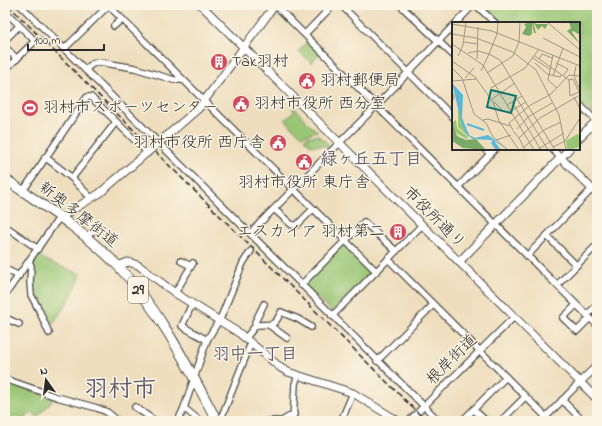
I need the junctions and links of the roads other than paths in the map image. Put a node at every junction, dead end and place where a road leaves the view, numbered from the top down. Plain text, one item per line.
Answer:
1 (20, 5) edge
2 (108, 5) edge
3 (201, 5) edge
4 (275, 5) edge
5 (333, 5) edge
6 (341, 5) edge
7 (400, 5) edge
8 (475, 5) edge
9 (5, 11) edge
10 (122, 19) junction
11 (457, 22) edge
12 (494, 22) edge
13 (19, 26) junction
14 (114, 26) dead end
15 (452, 27) edge
16 (305, 34) junction
17 (5, 40) edge
18 (439, 41) junction
19 (5, 47) edge
20 (244, 48) junction
21 (64, 49) junction
22 (452, 54) edge
23 (17, 59) junction
24 (85, 70) junction
25 (5, 72) edge
26 (408, 72) junction
27 (183, 80) junction
28 (205, 102) junction
29 (580, 105) edge
30 (376, 106) junction
31 (452, 116) edge
32 (597, 121) edge
33 (116, 122) junction
34 (580, 137) edge
35 (159, 143) junction
36 (340, 143) junction
37 (486, 150) edge
38 (494, 150) edge
39 (553, 150) edge
40 (568, 150) edge
41 (148, 153) junction
42 (490, 154) junction
43 (46, 157) junction
44 (561, 158) junction
45 (72, 178) junction
46 (5, 179) edge
47 (458, 187) junction
48 (293, 190) junction
49 (23, 191) junction
50 (595, 191) edge
51 (91, 198) junction
52 (274, 209) junction
53 (313, 209) junction
54 (61, 217) junction
55 (496, 224) junction
56 (422, 225) junction
57 (5, 226) edge
58 (97, 229) dead end
59 (250, 233) junction
60 (86, 236) junction
61 (547, 236) junction
62 (345, 241) junction
63 (597, 245) edge
64 (38, 248) junction
65 (251, 251) dead end
66 (396, 251) junction
67 (527, 256) junction
68 (388, 259) junction
69 (29, 261) junction
70 (181, 261) dead end
71 (459, 262) junction
72 (118, 266) junction
73 (576, 266) junction
74 (5, 269) edge
75 (376, 271) junction
76 (19, 276) junction
77 (301, 285) junction
78 (557, 285) junction
79 (175, 293) junction
80 (5, 295) edge
81 (192, 304) junction
82 (264, 304) dead end
83 (433, 305) junction
84 (576, 305) junction
85 (597, 305) edge
86 (332, 316) junction
87 (589, 316) junction
88 (514, 317) junction
89 (5, 318) edge
90 (219, 321) junction
91 (19, 324) dead end
92 (256, 325) junction
93 (269, 325) junction
94 (597, 325) edge
95 (311, 326) dead end
96 (49, 333) dead end
97 (287, 338) dead end
98 (208, 340) junction
99 (248, 341) junction
100 (480, 350) junction
101 (377, 361) junction
102 (597, 366) edge
103 (298, 375) junction
104 (506, 377) junction
105 (5, 379) edge
106 (194, 379) junction
107 (580, 382) junction
108 (353, 393) junction
109 (525, 397) junction
110 (597, 399) edge
111 (562, 400) junction
112 (135, 407) dead end
113 (424, 407) junction
114 (184, 408) junction
115 (474, 410) junction
116 (294, 414) junction
117 (546, 420) edge
118 (118, 421) edge
119 (155, 421) edge
120 (178, 421) edge
121 (200, 421) edge
122 (217, 421) edge
123 (220, 421) edge
124 (269, 421) edge
125 (293, 421) edge
126 (341, 421) edge
127 (398, 421) edge
128 (409, 421) edge
129 (438, 421) edge
130 (462, 421) edge
131 (486, 421) edge
132 (501, 421) edge
133 (583, 421) edge

1 - 21 street
2 - 10 street
2 - 21 street
3 - 20 street, 市役所通り
4 - 16 street
4 - 20 street
5 - 16 street
6 - 26 street
7 - 18 street
8 - 11 street
8 - 12 street
9 - 13 street
10 - 14 street
10 - 27 street
13 - 17 street
13 - 23 street
15 - 18 street
16 - 30 street
18 - 22 street
18 - 26 street
19 - 23 street
20 - 28 street
20 - 36 street, 市役所通り
21 - 24 street
23 - 25 street
24 - 27 street
24 - 35 street
26 - 30 street
26 - 31 street
27 - 28 street
28 - 35 street
28 - 48 street
29 - 32 street
30 - 36 street
30 - 47 street
32 - 34 street
33 - 41 street
33 - 43 street
33 - 45 street
35 - 41 street
35 - 59 street
36 - 48 street
36 - 56 street, 市役所通り
37 - 42 street
38 - 42 street
39 - 44 street
40 - 44 street
41 - 51 street
42 - 47 street
43 - 45 street
43 - 49 street
44 - 50 street
44 - 55 street
45 - 51 street
46 - 49 main road, 新奥多摩街道 / 29
47 - 55 street
48 - 52 street
48 - 53 street
49 - 54 main road, 新奥多摩街道 / 29
50 - 61 street
51 - 54 street
52 - 53 street
52 - 59 street
53 - 62 street
54 - 60 main road, 新奥多摩街道 / 29
54 - 64 street
55 - 67 street
55 - 71 street
56 - 66 street
56 - 71 street, 市役所通り
57 - 64 street
58 - 60 street
59 - 77 street
60 - 72 main road, 新奥多摩街道 / 29
61 - 67 street
61 - 73 street
62 - 66 street
62 - 75 street
62 - 77 street
63 - 73 street
64 - 69 street
65 - 90 street
66 - 68 street
67 - 78 street
68 - 75 street
68 - 83 street
69 - 76 street
69 - 96 street
70 - 79 street
71 - 88 street, 市役所通り
72 - 79 street
72 - 106 main road, 新奥多摩街道 / 29
73 - 78 street
74 - 76 street
75 - 86 street
76 - 80 street
77 - 86 street
78 - 84 street
79 - 81 street
81 - 90 street
81 - 98 street
82 - 92 street
83 - 100 street
83 - 101 street
84 - 87 street
84 - 87 street
85 - 87 street
86 - 101 street
87 - 94 street
88 - 100 street, 根岸街道
88 - 107 street, 市役所通り
89 - 91 street
90 - 98 street
90 - 99 street
92 - 93 street
92 - 99 street
93 - 95 street
93 - 97 street
98 - 106 street
99 - 103 street
99 - 123 street
100 - 104 street
100 - 113 street, 根岸街道
101 - 113 street
102 - 107 street
103 - 108 street
103 - 116 street
104 - 109 street
104 - 115 street
105 - 118 street
106 - 114 street
106 - 122 main road, 新奥多摩街道 / 29
107 - 110 street, 市役所通り
107 - 111 street
108 - 126 street
108 - 127 street
109 - 117 street
109 - 132 street
111 - 117 street
111 - 133 street
112 - 119 street
113 - 128 street, 根岸街道
113 - 129 street
114 - 120 street
114 - 121 street
115 - 130 street
115 - 131 street
116 - 124 street
116 - 125 street

